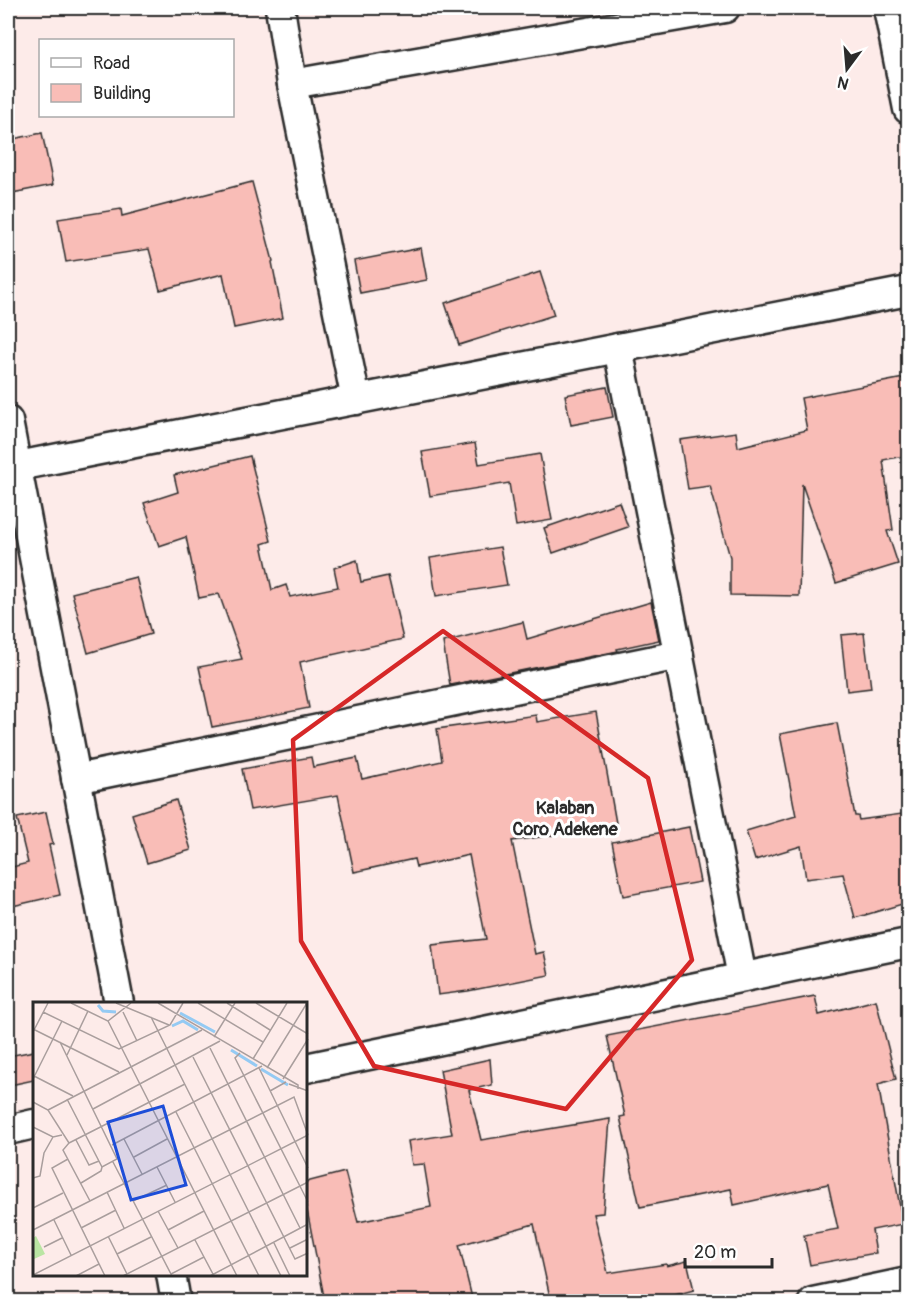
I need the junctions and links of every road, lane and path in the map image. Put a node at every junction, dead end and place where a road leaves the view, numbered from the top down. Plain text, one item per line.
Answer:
1 (280, 8) edge
2 (725, 8) edge
3 (888, 8) edge
4 (292, 84) junction
5 (909, 109) edge
6 (909, 291) edge
7 (618, 348) junction
8 (356, 400) junction
9 (8, 421) edge
10 (12, 467) edge
11 (679, 655) junction
12 (76, 779) junction
13 (909, 943) edge
14 (742, 977) junction
15 (119, 1002) edge
16 (308, 1068) edge
17 (33, 1124) edge
18 (8, 1130) edge
19 (171, 1276) edge
20 (909, 1282) edge
21 (176, 1302) edge
22 (813, 1302) edge

1 - 4 street
2 - 4 street
3 - 5 street
4 - 8 street
6 - 7 street
7 - 8 street
7 - 11 street
8 - 10 street
9 - 10 street
10 - 12 street
11 - 12 street
11 - 14 street
12 - 15 street
13 - 14 street
14 - 16 street
17 - 18 street
19 - 21 street
20 - 22 street

